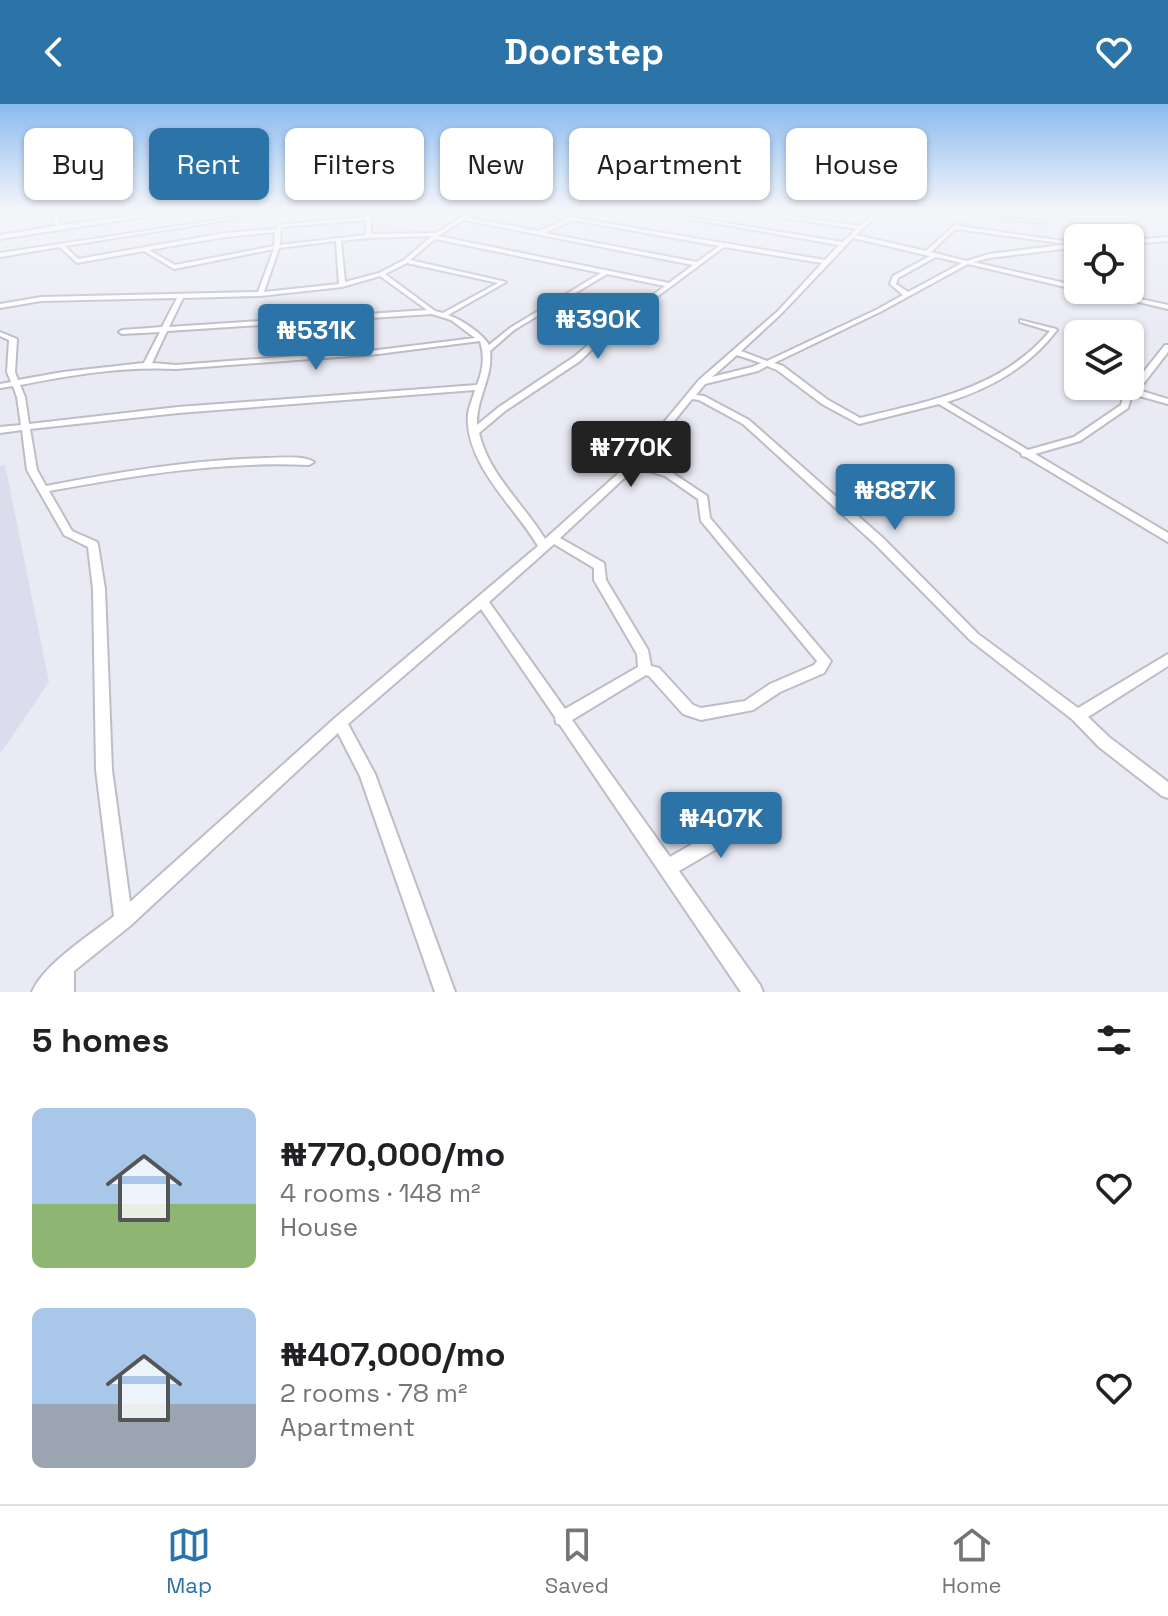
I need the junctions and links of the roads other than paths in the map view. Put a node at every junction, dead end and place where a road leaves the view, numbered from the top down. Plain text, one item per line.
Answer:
1 (68, 252) edge
2 (130, 252) edge
3 (149, 252) edge
4 (249, 252) edge
5 (275, 252) edge
6 (339, 252) edge
7 (416, 252) edge
8 (518, 252) edge
9 (636, 252) edge
10 (713, 252) edge
11 (769, 252) edge
12 (835, 252) edge
13 (1018, 252) edge
14 (927, 253) edge
15 (935, 255) junction
16 (406, 261) junction
17 (827, 262) junction
18 (968, 262) junction
19 (698, 264) junction
20 (606, 272) junction
21 (381, 274) junction
22 (342, 285) junction
23 (671, 285) junction
24 (1064, 285) edge
25 (260, 294) junction
26 (907, 295) junction
27 (180, 298) junction
28 (1144, 302) edge
29 (0, 306) edge
30 (1168, 307) edge
31 (433, 312) junction
32 (444, 315) junction
33 (1022, 321) dead end
34 (167, 329) junction
35 (122, 332) dead end
36 (0, 334) edge
37 (482, 339) junction
38 (1168, 347) edge
39 (488, 349) junction
40 (736, 352) junction
41 (767, 363) junction
42 (147, 365) junction
43 (1144, 377) edge
44 (702, 382) junction
45 (15, 384) junction
46 (0, 386) edge
47 (482, 387) junction
48 (1144, 395) edge
49 (689, 396) junction
50 (1126, 400) edge
51 (940, 401) junction
52 (1168, 402) edge
53 (25, 425) junction
54 (0, 430) edge
55 (476, 431) junction
56 (1025, 454) junction
57 (309, 462) dead end
58 (634, 464) junction
59 (43, 489) junction
60 (1168, 538) edge
61 (548, 542) junction
62 (483, 602) junction
63 (1168, 659) edge
64 (645, 669) junction
65 (1078, 716) junction
66 (561, 719) junction
67 (340, 722) junction
68 (1168, 791) edge
69 (755, 817) dead end
70 (668, 868) junction
71 (124, 920) junction
72 (64, 967) junction
73 (42, 992) edge
74 (64, 992) edge
75 (445, 992) edge
76 (753, 992) edge

1 - 2 street
3 - 4 street
5 - 25 street
6 - 22 street
7 - 16 street
8 - 20 street
9 - 19 street
10 - 19 street
11 - 17 street
12 - 17 street
13 - 18 street
14 - 15 street
15 - 18 street
15 - 26 street
16 - 21 street
16 - 32 street
17 - 40 street
18 - 24 street
18 - 26 street
19 - 23 street
20 - 23 street
20 - 39 street
21 - 22 street
21 - 31 street
22 - 25 street
23 - 55 street
25 - 27 street
26 - 41 street
27 - 29 street
27 - 34 street
28 - 30 street
31 - 32 street
31 - 34 street
32 - 37 street
33 - 51 street
34 - 35 street
34 - 42 street
36 - 45 street
37 - 39 street
37 - 42 street
38 - 43 street
39 - 47 street
40 - 41 street
40 - 44 street
41 - 44 street
41 - 51 street
42 - 45 street
44 - 49 street
45 - 46 street
45 - 53 street
47 - 53 street
47 - 55 street
48 - 52 street
49 - 58 street
49 - 65 street
50 - 56 street
51 - 56 street
53 - 54 street
53 - 59 street
55 - 61 street
56 - 60 street
57 - 59 street
58 - 61 street
58 - 64 street
59 - 71 street
61 - 62 street
61 - 64 street
62 - 66 street
62 - 67 street
63 - 65 street
64 - 66 street
65 - 68 street
66 - 70 street
67 - 71 street
67 - 75 street
69 - 70 street
70 - 76 street
71 - 72 street
72 - 73 street
72 - 74 street

